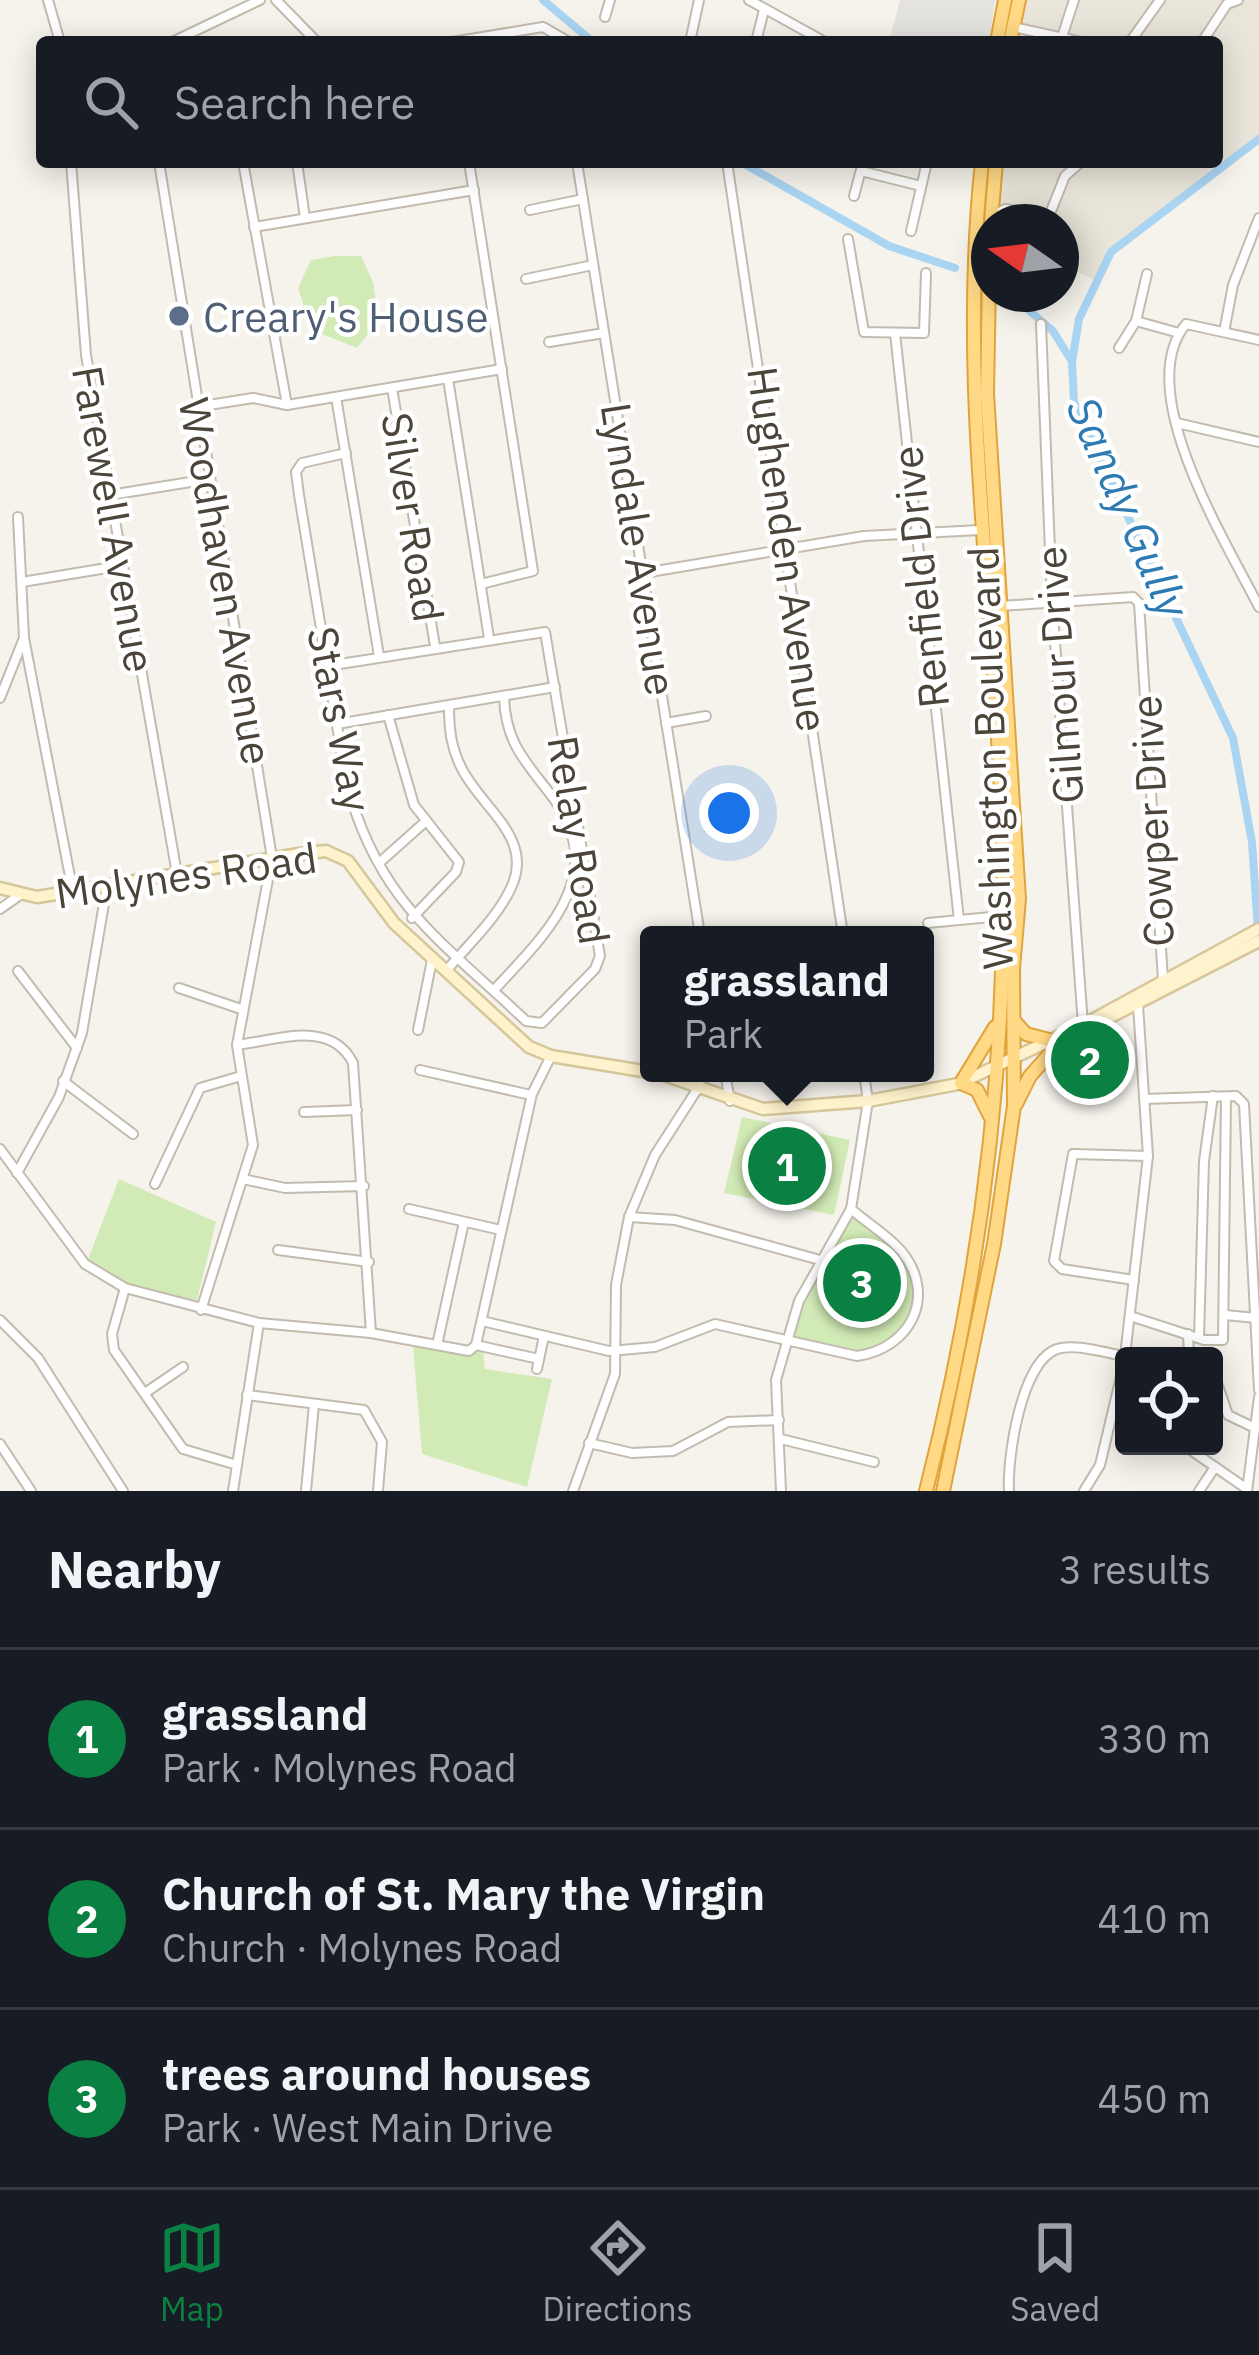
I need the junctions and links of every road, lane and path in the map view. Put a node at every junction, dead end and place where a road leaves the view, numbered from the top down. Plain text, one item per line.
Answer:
1 (48, 0) edge
2 (260, 0) edge
3 (276, 0) edge
4 (610, 0) edge
5 (699, 0) edge
6 (749, 0) edge
7 (1005, 0) edge
8 (1019, 0) edge
9 (1074, 0) edge
10 (1160, 0) edge
11 (1238, 0) edge
12 (764, 10) junction
13 (605, 16) dead end
14 (1012, 35) edge
15 (58, 36) edge
16 (185, 36) edge
17 (311, 36) edge
18 (488, 36) edge
19 (554, 36) edge
20 (691, 36) edge
21 (758, 36) edge
22 (814, 36) edge
23 (998, 36) edge
24 (1062, 36) edge
25 (1134, 36) edge
26 (1206, 36) edge
27 (71, 168) edge
28 (160, 168) edge
29 (243, 168) edge
30 (298, 168) edge
31 (470, 168) edge
32 (578, 168) edge
33 (730, 168) edge
34 (861, 168) edge
35 (868, 168) edge
36 (926, 168) edge
37 (982, 168) edge
38 (995, 168) edge
39 (1074, 168) edge
40 (921, 186) junction
41 (474, 190) junction
42 (854, 196) dead end
43 (583, 199) junction
44 (992, 204) edge
45 (1054, 204) edge
46 (530, 210) dead end
47 (305, 218) junction
48 (1259, 218) edge
49 (254, 227) junction
50 (911, 231) dead end
51 (848, 239) dead end
52 (1254, 242) edge
53 (593, 265) junction
54 (926, 273) dead end
55 (1147, 274) dead end
56 (526, 279) dead end
57 (988, 312) edge
58 (1136, 321) junction
59 (1041, 324) dead end
60 (1224, 332) junction
61 (604, 333) junction
62 (895, 333) junction
63 (1179, 333) junction
64 (1259, 340) edge
65 (549, 342) dead end
66 (1119, 348) dead end
67 (502, 370) junction
68 (448, 379) junction
69 (392, 388) junction
70 (337, 397) junction
71 (287, 405) junction
72 (196, 407) junction
73 (1176, 423) junction
74 (1259, 442) edge
75 (346, 453) junction
76 (208, 479) junction
77 (110, 495) junction
78 (18, 517) dead end
79 (980, 530) junction
80 (913, 531) junction
81 (789, 548) junction
82 (119, 566) junction
83 (644, 573) junction
84 (22, 581) junction
85 (481, 584) junction
86 (1052, 601) junction
87 (993, 606) junction
88 (1259, 607) edge
89 (24, 638) junction
90 (489, 638) junction
91 (435, 646) junction
92 (379, 656) junction
93 (327, 666) junction
94 (555, 687) junction
95 (504, 696) junction
96 (0, 698) edge
97 (449, 706) junction
98 (388, 715) junction
99 (706, 716) dead end
100 (666, 723) junction
101 (337, 724) junction
102 (575, 799) junction
103 (559, 806) junction
104 (425, 822) junction
105 (272, 858) junction
106 (379, 863) junction
107 (177, 874) junction
108 (587, 876) junction
109 (573, 881) junction
110 (107, 886) junction
111 (0, 888) edge
112 (73, 892) junction
113 (20, 896) junction
114 (0, 909) edge
115 (1002, 916) junction
116 (412, 918) junction
117 (959, 920) junction
118 (928, 923) dead end
119 (699, 926) edge
120 (842, 926) edge
121 (1259, 929) edge
122 (1259, 941) edge
123 (1236, 949) junction
124 (457, 958) junction
125 (433, 960) junction
126 (19, 971) dead end
127 (445, 972) junction
128 (1163, 980) junction
129 (179, 988) dead end
130 (494, 991) junction
131 (1138, 1005) junction
132 (241, 1010) junction
133 (1006, 1018) junction
134 (1083, 1025) junction
135 (535, 1026) joint
136 (418, 1030) dead end
137 (1053, 1043) junction
138 (237, 1045) junction
139 (77, 1048) junction
140 (551, 1056) junction
141 (1012, 1059) junction
142 (997, 1066) junction
143 (420, 1070) dead end
144 (640, 1070) edge
145 (242, 1076) junction
146 (62, 1081) junction
147 (689, 1082) edge
148 (727, 1082) edge
149 (865, 1082) edge
150 (962, 1083) junction
151 (700, 1085) junction
152 (531, 1095) junction
153 (1213, 1096) junction
154 (1225, 1097) junction
155 (1144, 1099) junction
156 (730, 1100) junction
157 (868, 1101) junction
158 (1014, 1106) junction
159 (357, 1110) junction
160 (304, 1112) dead end
161 (993, 1126) junction
162 (133, 1134) dead end
163 (0, 1149) edge
164 (1148, 1156) junction
165 (16, 1174) junction
166 (243, 1179) junction
167 (155, 1184) dead end
168 (364, 1186) junction
169 (409, 1209) dead end
170 (851, 1209) junction
171 (629, 1217) junction
172 (464, 1222) junction
173 (501, 1230) junction
174 (278, 1250) dead end
175 (820, 1261) junction
176 (369, 1262) junction
177 (1134, 1280) junction
178 (125, 1288) junction
179 (201, 1310) junction
180 (1225, 1315) junction
181 (1130, 1316) junction
182 (1256, 1318) edge
183 (0, 1320) edge
184 (482, 1321) junction
185 (259, 1323) junction
186 (371, 1333) junction
187 (544, 1336) junction
188 (1193, 1336) junction
189 (787, 1339) junction
190 (436, 1345) junction
191 (476, 1345) junction
192 (1126, 1347) edge
193 (1191, 1347) edge
194 (612, 1350) junction
195 (1115, 1357) edge
196 (183, 1367) dead end
197 (146, 1393) junction
198 (1259, 1393) edge
199 (248, 1395) junction
200 (1223, 1400) edge
201 (314, 1404) junction
202 (778, 1420) junction
203 (1255, 1428) junction
204 (1115, 1429) edge
205 (781, 1439) junction
206 (589, 1443) junction
207 (0, 1444) edge
208 (1198, 1455) edge
209 (874, 1462) dead end
210 (237, 1465) junction
211 (1215, 1467) junction
212 (1247, 1490) edge
213 (31, 1491) edge
214 (123, 1491) edge
215 (233, 1491) edge
216 (306, 1491) edge
217 (378, 1491) edge
218 (573, 1491) edge
219 (782, 1491) edge
220 (926, 1491) edge
221 (943, 1491) edge
222 (1009, 1491) edge
223 (1084, 1491) edge
224 (1199, 1491) edge

1 - 15 street
2 - 16 street
3 - 17 street
4 - 13 street
5 - 20 street
6 - 12 street
7 - 23 highway
8 - 14 highway
9 - 24 street
10 - 25 street
11 - 26 street
12 - 21 street
12 - 22 street
18 - 19 street
27 - 77 street, Farewell Avenue
28 - 72 street, Woodhaven Avenue
29 - 49 street
30 - 47 street
31 - 41 street
32 - 43 street, Lyndale Avenue
33 - 81 street, Hughenden Avenue
34 - 42 street
35 - 40 street
36 - 40 street
37 - 79 highway, Washington Boulevard
38 - 44 highway
39 - 45 street
40 - 50 street
41 - 47 street
41 - 67 street
43 - 46 street
43 - 53 street, Lyndale Avenue
47 - 49 street
48 - 52 street
49 - 71 street
51 - 62 street
52 - 60 street
53 - 56 street
53 - 61 street, Lyndale Avenue
54 - 62 street
55 - 58 street
57 - 87 highway, Washington Boulevard
58 - 63 street
58 - 66 street
59 - 86 street, Gilmour Drive
60 - 63 street
60 - 64 street
61 - 65 street
61 - 83 street, Lyndale Avenue
62 - 80 street, Renfield Drive
63 - 73 street
67 - 68 street
67 - 85 street
68 - 69 street
68 - 85 street
69 - 70 street
69 - 91 street, Silver Road
70 - 71 street
70 - 75 street
71 - 72 street
72 - 76 street, Woodhaven Avenue
73 - 74 street
73 - 88 street
75 - 92 street
75 - 93 street, Stars Way
76 - 77 street
76 - 105 street, Woodhaven Avenue
77 - 82 street, Farewell Avenue
78 - 84 street
79 - 80 street
79 - 87 highway, Washington Boulevard
80 - 81 street
80 - 117 street, Renfield Drive
81 - 83 street
81 - 120 street, Hughenden Avenue
82 - 84 street
82 - 107 street, Farewell Avenue
83 - 100 street, Lyndale Avenue
84 - 89 street
85 - 90 street
86 - 87 street, Cowper Drive
86 - 128 street, Cowper Drive
86 - 134 street, Gilmour Drive
87 - 115 highway, Washington Boulevard
87 - 133 highway, Washington Boulevard
89 - 96 street
89 - 112 street
90 - 91 street
90 - 94 street, Relay Road
91 - 92 street
92 - 93 street
93 - 101 street, Stars Way
94 - 95 street
94 - 102 street, Relay Road
95 - 97 street
95 - 103 street
97 - 98 street
97 - 124 street
98 - 101 street
98 - 104 street
99 - 100 street
100 - 119 street, Lyndale Avenue
101 - 106 street, Stars Way
102 - 103 street
102 - 108 street, Relay Road
103 - 109 street
104 - 106 street
104 - 116 street
105 - 107 main road, Molynes Road
105 - 125 main road, Molynes Road
105 - 132 street
106 - 116 street, Stars Way
107 - 110 main road, Molynes Road
108 - 109 street
108 - 135 street, Relay Road
109 - 130 street
110 - 112 main road, Molynes Road
110 - 139 street
111 - 113 main road, Molynes Road
112 - 113 main road, Molynes Road
113 - 114 street
115 - 117 street
115 - 133 highway, Washington Boulevard
116 - 124 street, Stars Way
117 - 118 street
121 - 123 main road, Molynes Road
122 - 123 main road, Molynes Road
123 - 128 main road, Molynes Road
123 - 131 main road, Molynes Road
124 - 127 street
124 - 130 street, Stars Way
125 - 127 main road, Molynes Road
125 - 136 street
126 - 139 street
127 - 140 main road, Molynes Road
128 - 134 main road, Molynes Road
129 - 132 street
130 - 135 street, Stars Way
131 - 137 main road, Molynes Road
131 - 155 street
132 - 138 street
133 - 137 highway
133 - 141 highway, Washington Boulevard
133 - 142 highway, Washington Boulevard
133 - 150 highway
134 - 137 main road, Molynes Road
137 - 141 main road, Molynes Road
137 - 158 highway
138 - 145 street
138 - 159 street
139 - 146 street
140 - 144 main road, Molynes Road
140 - 152 street
141 - 142 main road, Molynes Road
141 - 158 highway, Washington Boulevard
142 - 150 main road, Molynes Road
142 - 161 highway, Washington Boulevard
143 - 152 street
145 - 166 street
145 - 167 street
146 - 162 street
146 - 165 street
147 - 151 main road, Molynes Road
148 - 156 street
149 - 157 street
150 - 157 main road, Molynes Road
150 - 161 highway
151 - 156 main road, Molynes Road
151 - 171 street
152 - 173 street
153 - 154 street
153 - 155 street
153 - 188 street
154 - 180 street
154 - 182 street
155 - 164 street
156 - 157 main road, Molynes Road
157 - 170 street
158 - 221 highway, Washington Boulevard
159 - 160 street
159 - 168 street
161 - 220 highway, Washington Boulevard
163 - 165 street
164 - 177 street
164 - 177 street
165 - 178 street
166 - 168 street
166 - 179 street
168 - 176 street
169 - 172 street
170 - 175 street
170 - 189 street
171 - 175 street
171 - 194 street
172 - 173 street
172 - 190 street
173 - 184 street
174 - 176 street
175 - 189 street
176 - 186 street
177 - 181 street
178 - 179 street
178 - 197 street
179 - 185 street
180 - 182 street
180 - 188 street
181 - 188 street
181 - 192 street
182 - 198 street
183 - 214 street
184 - 187 street
184 - 191 street
185 - 186 street
185 - 199 street
186 - 190 street
187 - 191 street
187 - 194 street
188 - 193 street
189 - 194 street
189 - 202 street
190 - 191 street
194 - 206 street
195 - 222 street
196 - 197 street
197 - 210 street
198 - 203 street
199 - 201 street
199 - 210 street
200 - 203 street
201 - 216 street
201 - 217 street
202 - 205 street
202 - 206 street
203 - 212 street
204 - 223 street
205 - 209 street
205 - 219 street
206 - 218 street
207 - 213 street
208 - 211 street
210 - 215 street
211 - 212 street
211 - 224 street

